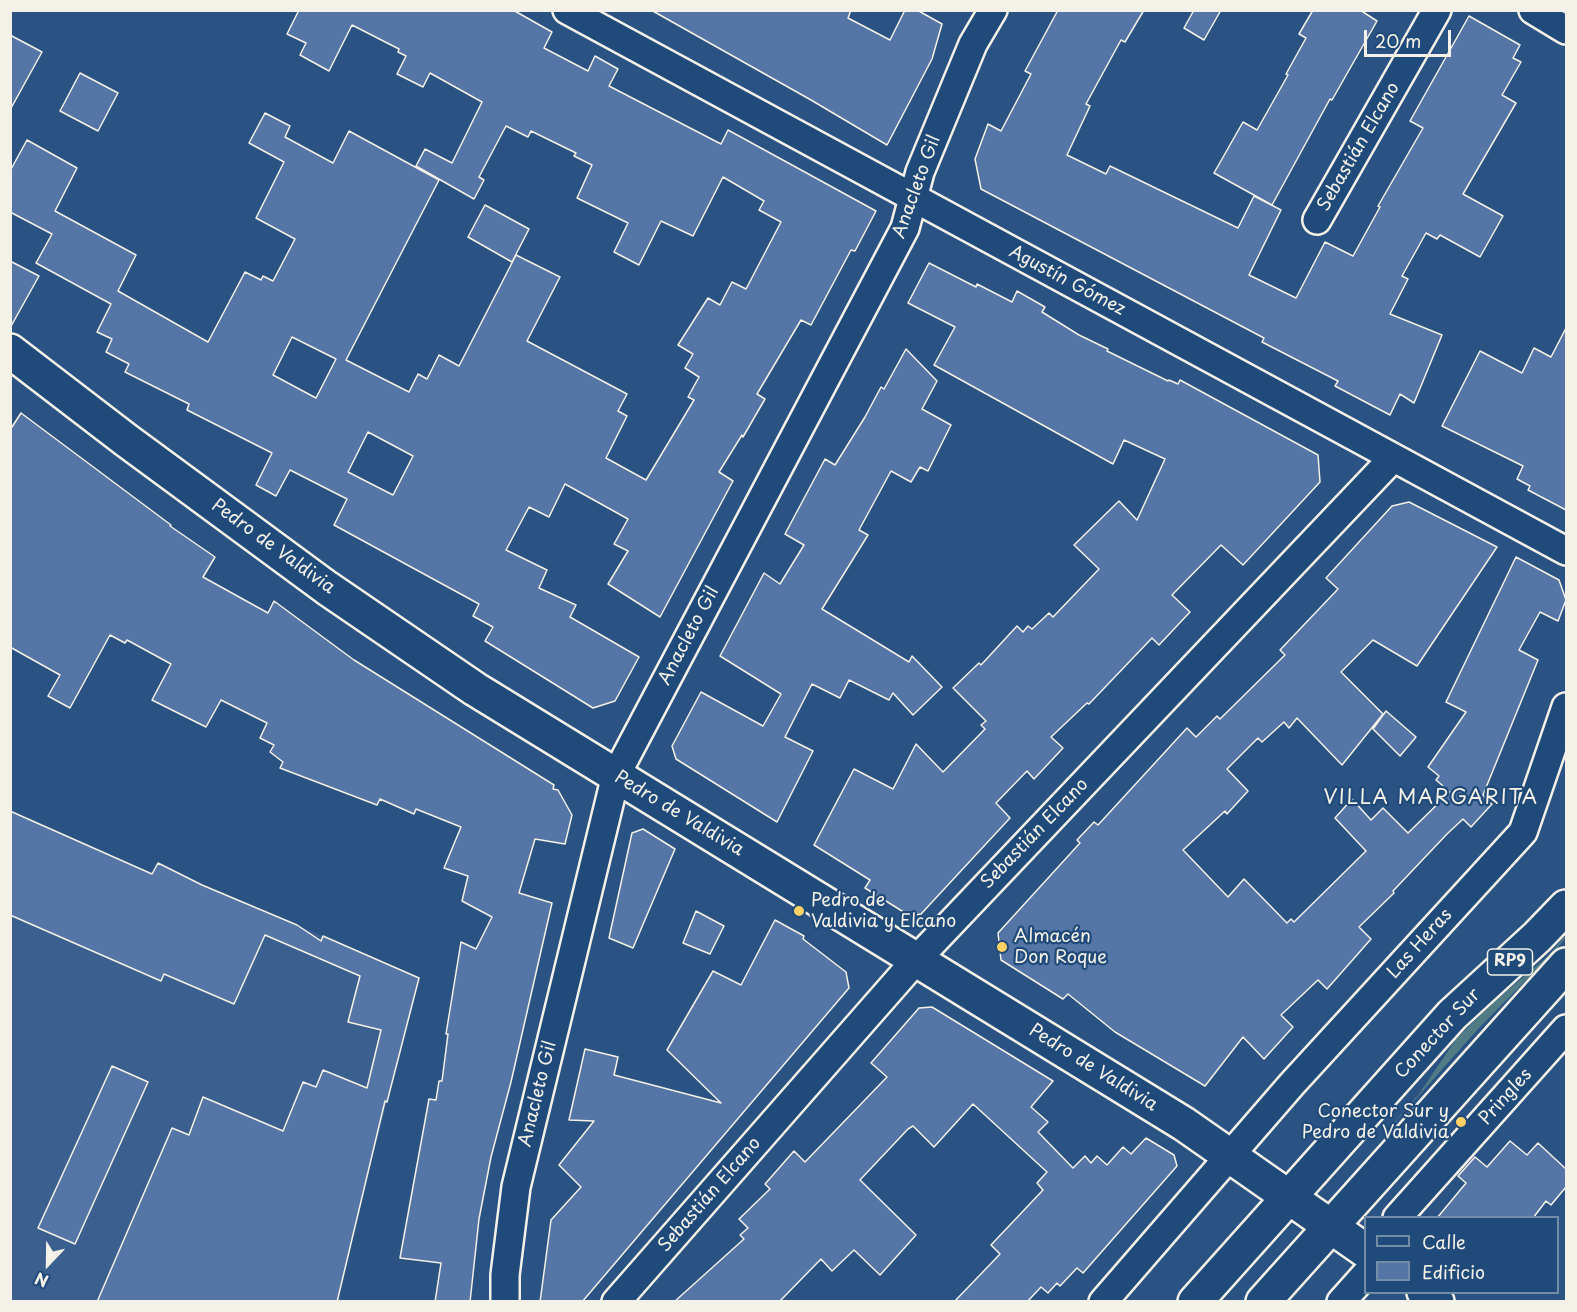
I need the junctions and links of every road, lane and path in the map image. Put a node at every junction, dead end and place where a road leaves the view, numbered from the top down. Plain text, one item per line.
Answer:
1 (567, 10) edge
2 (993, 10) edge
3 (1437, 10) edge
4 (1533, 10) edge
5 (1566, 30) edge
6 (913, 198) junction
7 (1317, 220) dead end
8 (10, 351) edge
9 (1393, 458) junction
10 (1566, 552) edge
11 (1566, 707) edge
12 (615, 775) junction
13 (1566, 907) edge
14 (916, 960) junction
15 (1566, 965) edge
16 (1566, 1029) edge
17 (1230, 1156) junction
18 (1289, 1197) junction
19 (1399, 1216) edge
20 (1330, 1226) junction
21 (1364, 1250) edge
22 (1364, 1275) edge
23 (505, 1302) edge
24 (616, 1302) edge
25 (1103, 1302) edge
26 (1196, 1302) edge
27 (1263, 1302) edge
28 (1341, 1302) edge

1 - 6 street, Agustín Gómez
2 - 6 street, Anacleto Gil
3 - 7 street, Sebastián Elcano
4 - 5 street
6 - 9 street, Agustín Gómez
6 - 12 street, Anacleto Gil
8 - 12 street, Pedro de Valdivia
9 - 10 street, Agustín Gómez
9 - 14 street, Sebastián Elcano
11 - 17 street, Las Heras
12 - 14 street, Pedro de Valdivia
12 - 23 street, Anacleto Gil
13 - 18 street, Conector Sur / RP9
14 - 17 street, Pedro de Valdivia
14 - 24 street, Sebastián Elcano
15 - 20 street, RP9
16 - 19 street, Pringles
17 - 18 street, Pedro de Valdivia
17 - 25 street
18 - 20 street, Pedro de Valdivia
18 - 26 street, Conector Sur / RP9
20 - 21 street, Pedro de Valdivia
20 - 27 street, RP9
22 - 28 street

